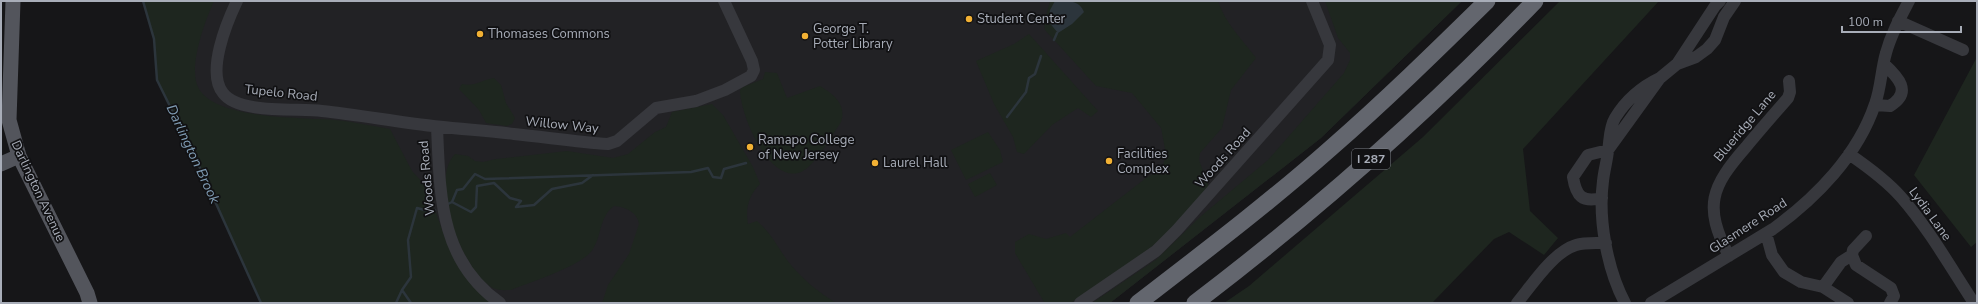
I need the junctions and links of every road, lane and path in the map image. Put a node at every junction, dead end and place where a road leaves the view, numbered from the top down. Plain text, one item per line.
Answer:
1 (13, 1) edge
2 (237, 1) edge
3 (724, 1) edge
4 (1312, 1) edge
5 (1487, 1) edge
6 (1536, 1) edge
7 (1720, 1) edge
8 (1735, 1) edge
9 (1905, 3) edge
10 (1898, 20) junction
11 (1963, 50) dead end
12 (1677, 64) junction
13 (1884, 64) junction
14 (1789, 81) dead end
15 (10, 88) junction
16 (1875, 105) junction
17 (1, 117) edge
18 (436, 127) junction
19 (1608, 150) junction
20 (1850, 154) junction
21 (19, 156) junction
22 (1, 164) edge
23 (1602, 198) junction
24 (1766, 233) junction
25 (1866, 236) dead end
26 (1606, 243) junction
27 (1852, 255) junction
28 (1729, 256) junction
29 (1823, 287) junction
30 (90, 303) edge
31 (500, 303) edge
32 (1080, 303) edge
33 (1138, 303) edge
34 (1195, 303) edge
35 (1517, 303) edge
36 (1625, 303) edge
37 (1650, 303) edge
38 (1848, 303) edge
39 (1890, 303) edge
40 (1974, 303) edge

1 - 15 main road, Darlington Avenue
2 - 18 street, Tupelo Road
3 - 18 street, Willow Way
4 - 32 street, Woods Road
5 - 33 highway, I 287
6 - 34 highway, I 287
7 - 12 street
8 - 12 street
9 - 10 street, Glasmere Road
10 - 11 street
10 - 13 street, Glasmere Road
12 - 19 street
13 - 16 street, Glasmere Road
13 - 16 street
14 - 28 street, Blueridge Lane
15 - 17 main road
15 - 21 main road, Darlington Avenue
16 - 20 street, Glasmere Road
18 - 31 street, Woods Road
19 - 23 street
19 - 23 street
20 - 24 street, Glasmere Road
20 - 40 street, Lydia Lane
21 - 22 main road
21 - 30 main road, Darlington Avenue
23 - 26 street
24 - 28 street, Glasmere Road
24 - 29 street
25 - 27 street
26 - 35 street
26 - 36 street
27 - 29 street
27 - 39 street
28 - 37 street, Glasmere Road
29 - 38 street

